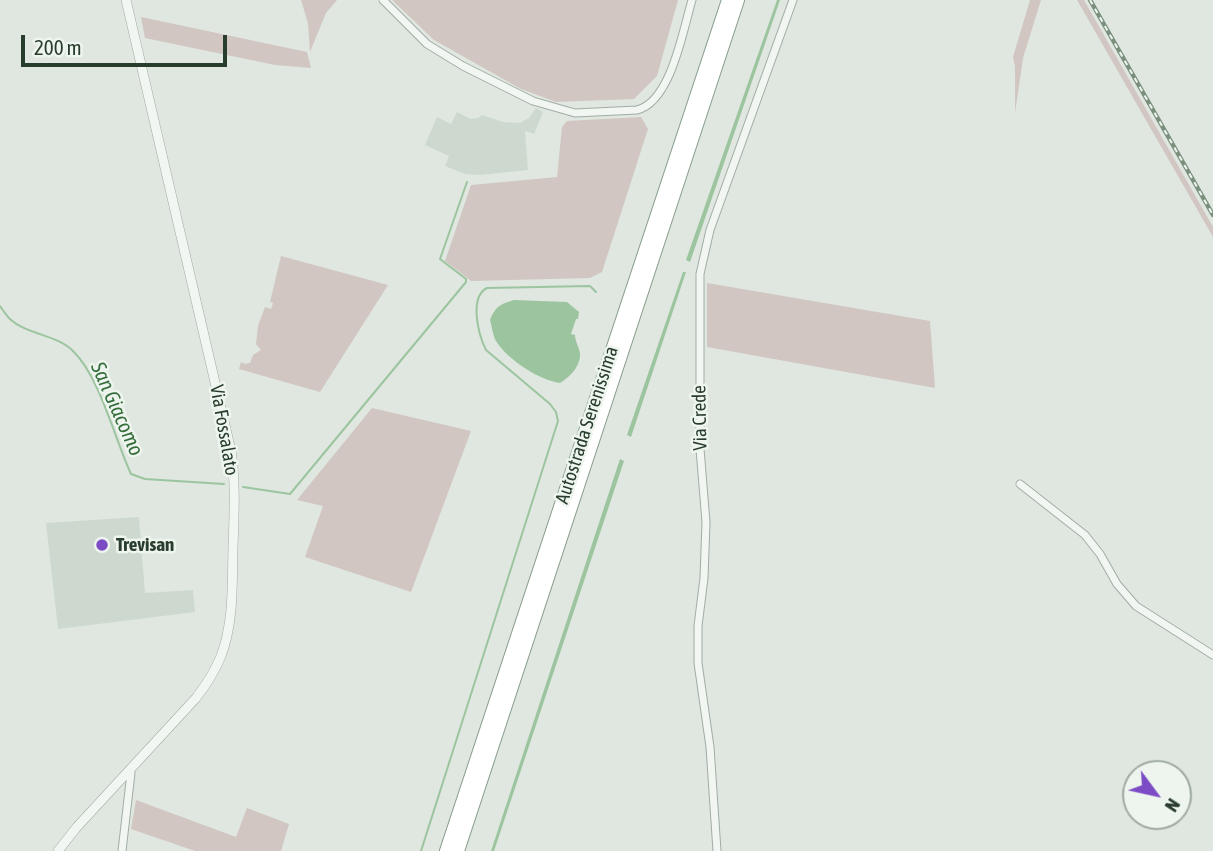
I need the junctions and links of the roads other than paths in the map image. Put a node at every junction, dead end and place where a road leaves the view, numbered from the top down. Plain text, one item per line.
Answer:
1 (126, 0) edge
2 (383, 0) edge
3 (692, 0) edge
4 (728, 0) edge
5 (738, 0) edge
6 (793, 0) edge
7 (1020, 484) dead end
8 (1213, 655) edge
9 (129, 771) junction
10 (58, 851) edge
11 (122, 851) edge
12 (446, 851) edge
13 (458, 851) edge
14 (716, 851) edge

1 - 9 street, Via Fossalato
2 - 3 street
4 - 12 highway, Autostrada Serenissima
5 - 13 highway, Autostrada Serenissima
6 - 14 street, Via Crede
7 - 8 street
9 - 10 street, Via Fossalato
9 - 11 street

